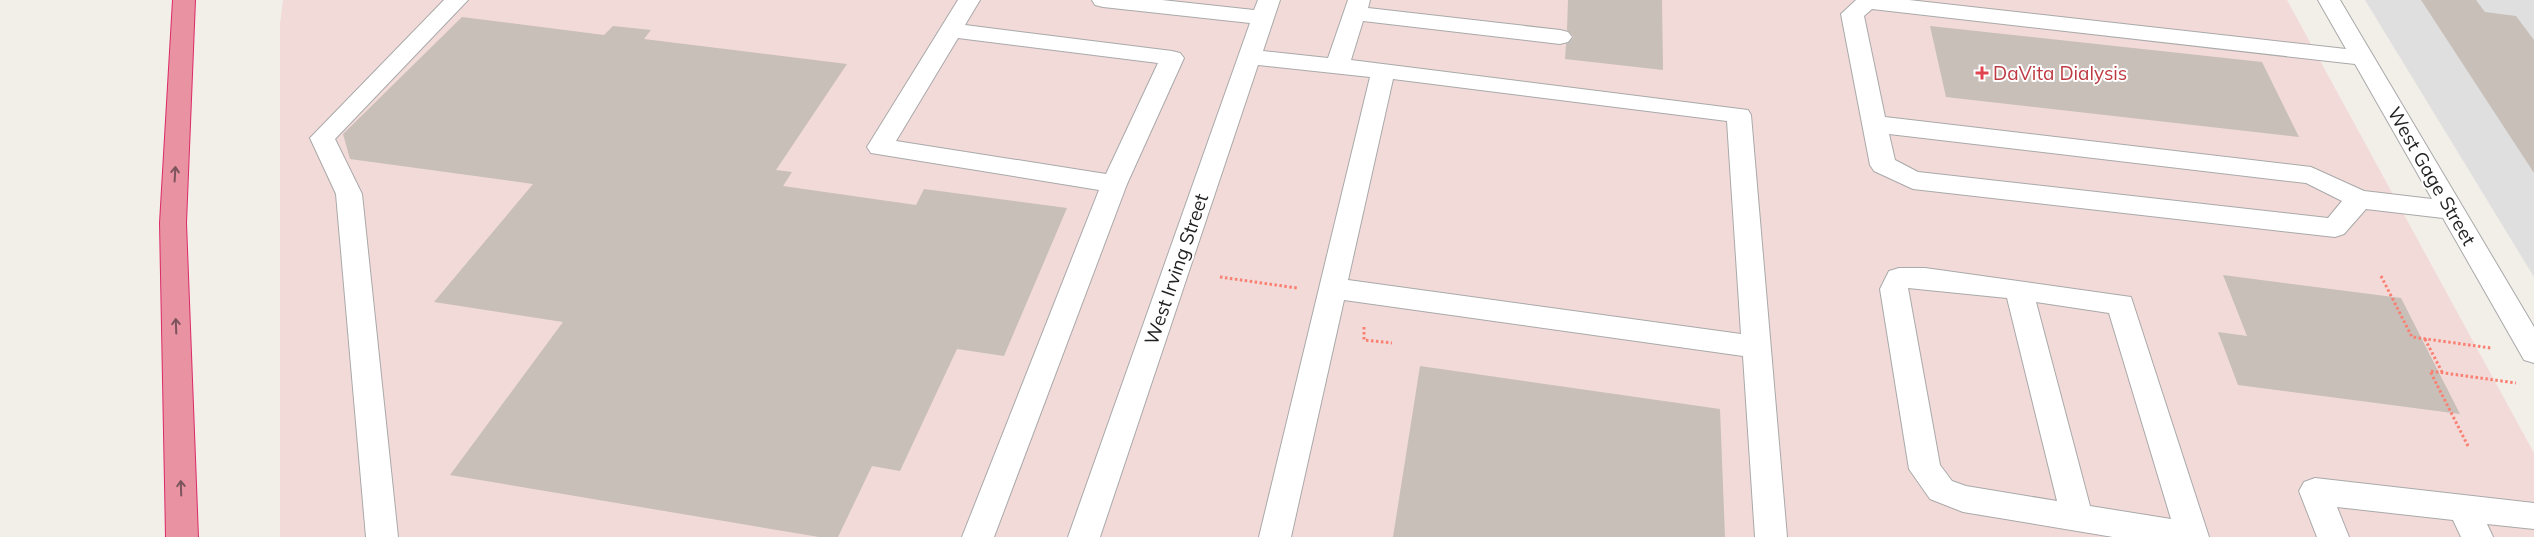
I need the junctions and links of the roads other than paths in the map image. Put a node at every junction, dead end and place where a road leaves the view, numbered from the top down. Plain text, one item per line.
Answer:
1 (184, 0) edge
2 (457, 0) edge
3 (969, 0) edge
4 (1103, 0) edge
5 (2329, 0) edge
6 (1357, 7) edge
7 (1265, 9) edge
8 (951, 30) junction
9 (1560, 37) dead end
10 (1249, 57) junction
11 (2363, 58) junction
12 (1337, 66) junction
13 (1383, 71) junction
14 (1874, 124) junction
15 (1114, 184) junction
16 (2359, 199) junction
17 (2451, 210) junction
18 (1333, 288) junction
19 (2020, 290) junction
20 (1756, 347) junction
21 (2534, 352) edge
22 (2463, 508) junction
23 (2534, 516) edge
24 (2077, 518) junction
25 (182, 537) edge
26 (382, 537) edge
27 (978, 537) edge
28 (1084, 537) edge
29 (1275, 537) edge
30 (1771, 537) edge
31 (2179, 537) edge
32 (2193, 537) edge
33 (2333, 537) edge
34 (2477, 537) edge

25 -> 1 highway
2 - 26 street
3 - 8 street
4 - 7 street
5 - 11 street, West Gage Street
6 - 9 street
6 - 12 street
7 - 10 street, West Irving Street
8 - 15 street
8 - 15 street
10 - 12 street
10 - 28 street, West Irving Street
11 - 14 street
11 - 17 street, West Gage Street
12 - 13 street
13 - 18 street
13 - 20 street
14 - 16 street
14 - 16 street
15 - 27 street
16 - 17 street
17 - 21 street, West Gage Street
18 - 20 street
18 - 29 street
19 - 24 street
19 - 24 street
19 - 32 street
20 - 30 street
22 - 23 street
22 - 33 street
22 - 34 street
24 - 31 street

